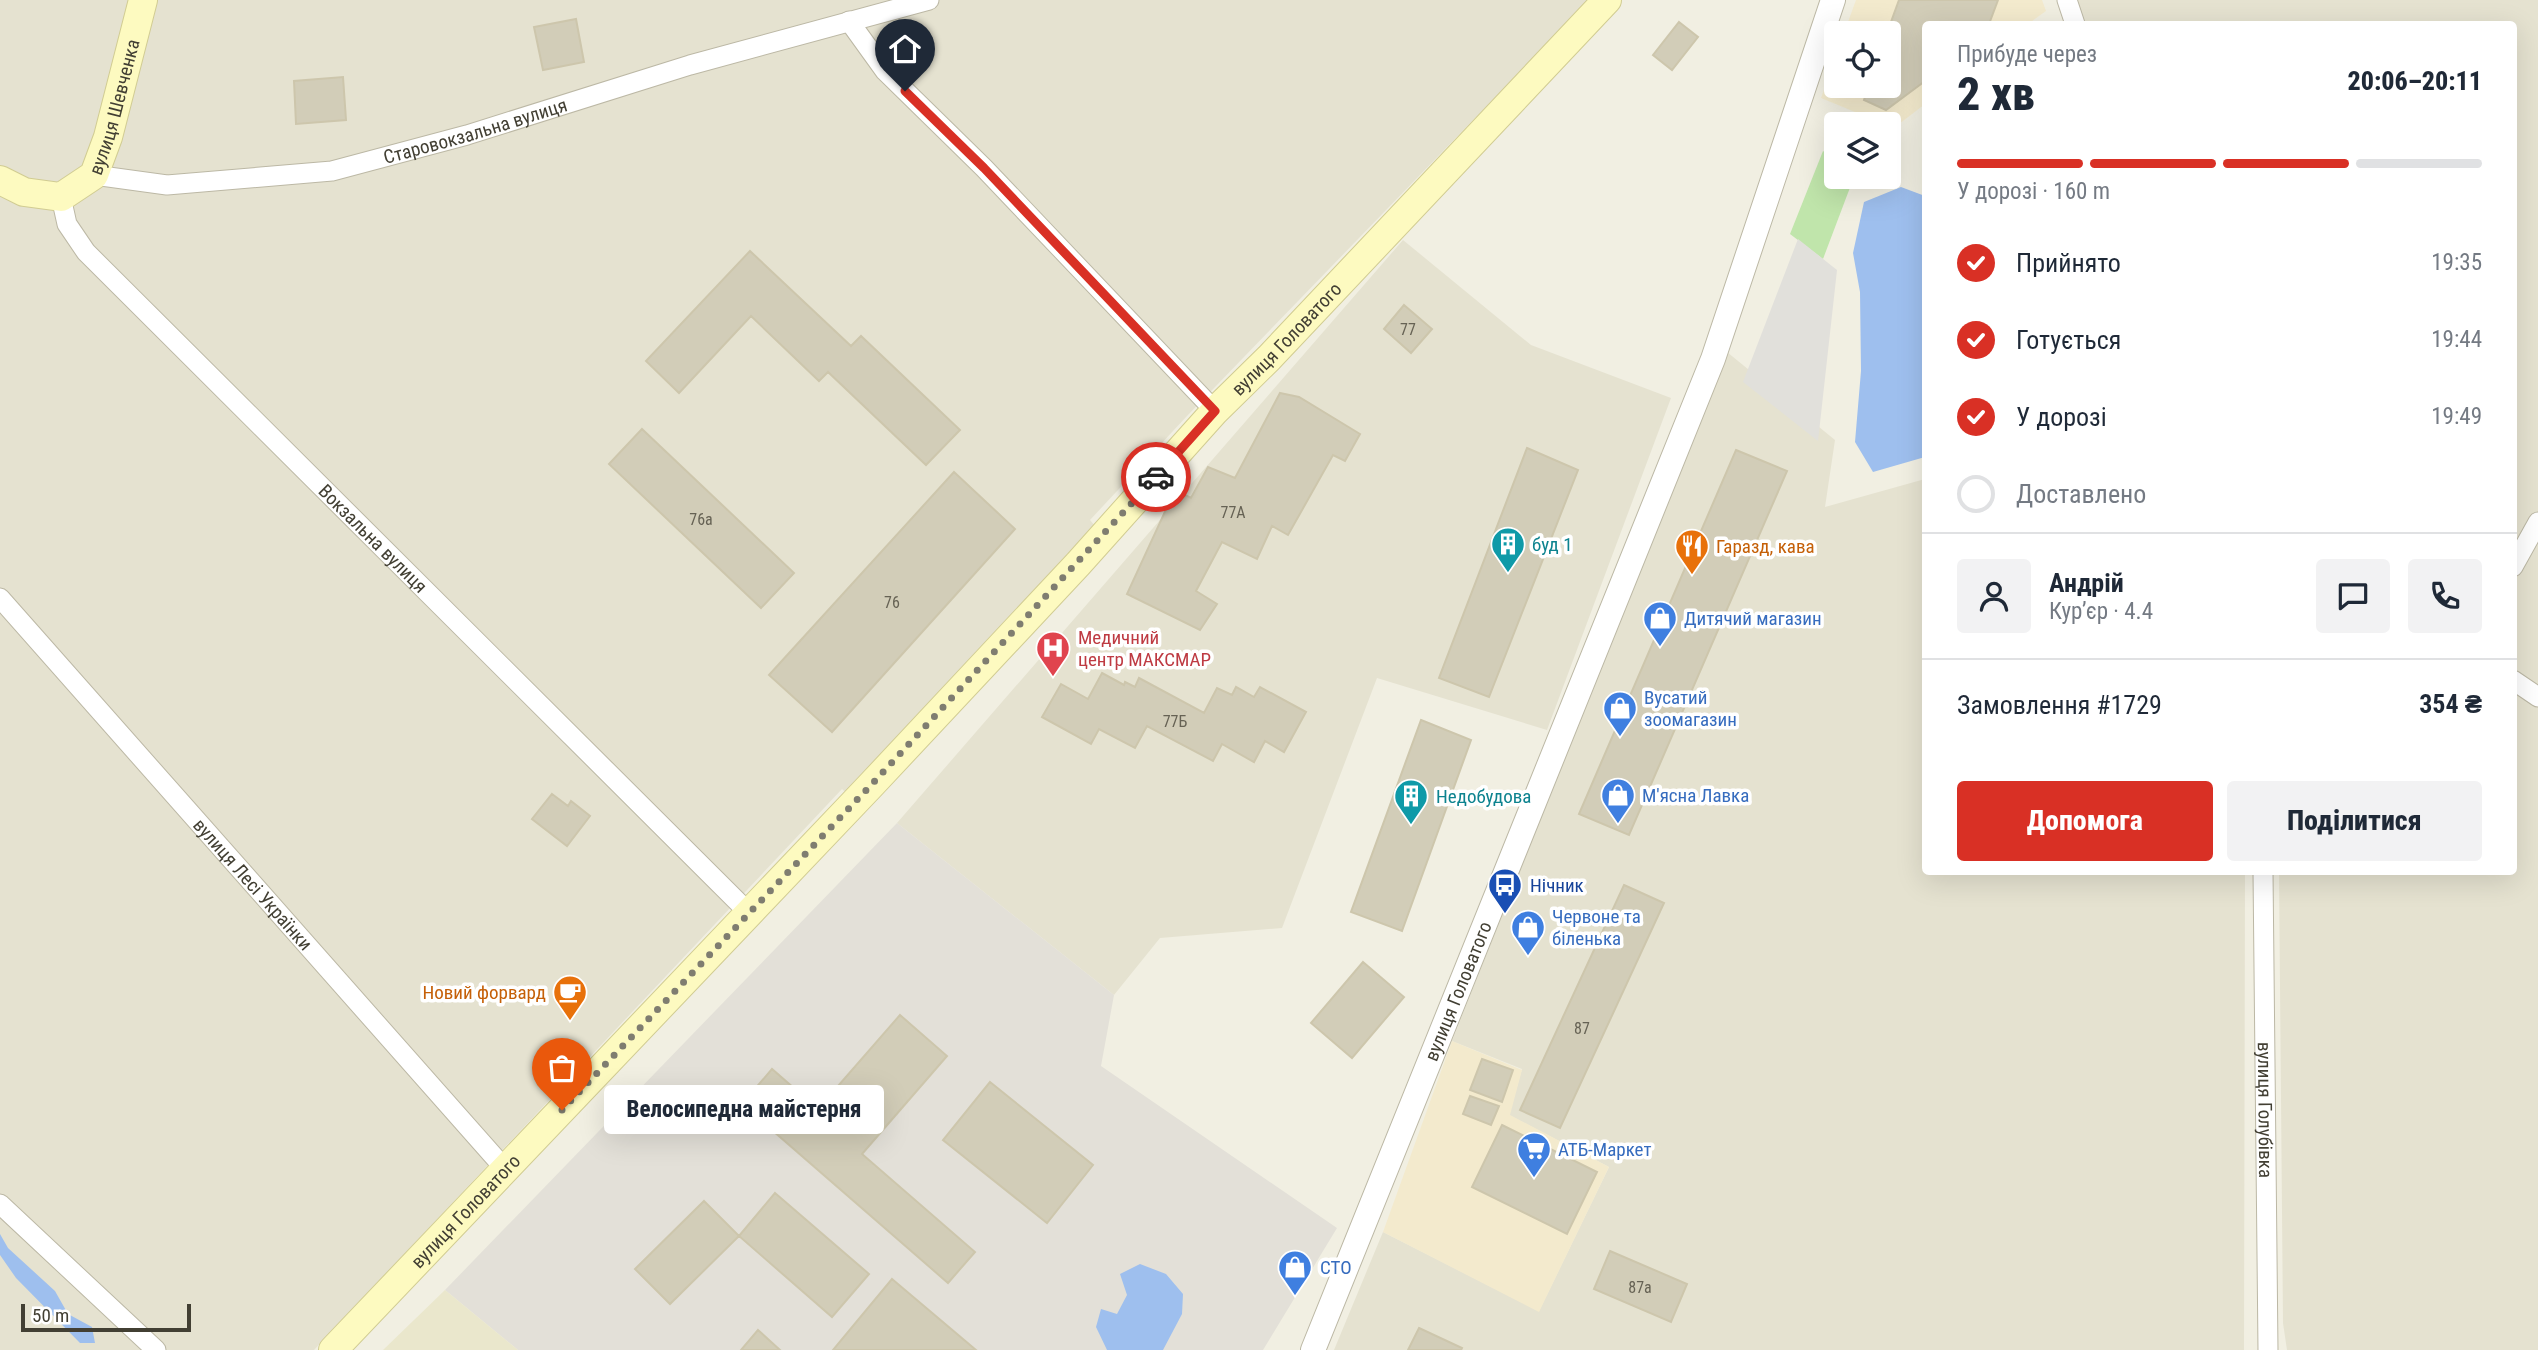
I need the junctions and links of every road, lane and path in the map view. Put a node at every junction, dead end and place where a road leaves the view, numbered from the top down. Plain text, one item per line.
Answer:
1 (143, 0) edge
2 (929, 0) edge
3 (1607, 0) edge
4 (1833, 0) edge
5 (2067, 0) edge
6 (849, 21) junction
7 (2074, 21) edge
8 (94, 174) junction
9 (0, 180) edge
10 (61, 197) junction
11 (1215, 411) junction
12 (2538, 522) edge
13 (2517, 560) edge
14 (0, 598) edge
15 (2517, 683) edge
16 (2538, 697) edge
17 (2263, 875) edge
18 (749, 913) junction
19 (505, 1169) junction
20 (0, 1204) edge
21 (156, 1350) edge
22 (333, 1350) edge
23 (1312, 1350) edge
24 (2267, 1350) edge

1 - 8 main road, вулиця Шевченка
2 - 6 street, Старовокзальна вулиця
3 - 11 main road, вулиця Головатого
4 - 23 street, вулиця Головатого
5 - 7 street
6 - 8 street, Старовокзальна вулиця
6 - 11 street
8 - 10 main road, вулиця Шевченка
9 - 10 main road
10 - 18 street, Вокзальна вулиця
11 - 18 main road, вулиця Головатого
12 - 13 street
14 - 19 street, вулиця Лесі Українки
15 - 16 street
17 - 24 street, вулиця Голубівка
18 - 19 main road, вулиця Головатого
19 - 22 main road, вулиця Головатого
20 - 21 street

